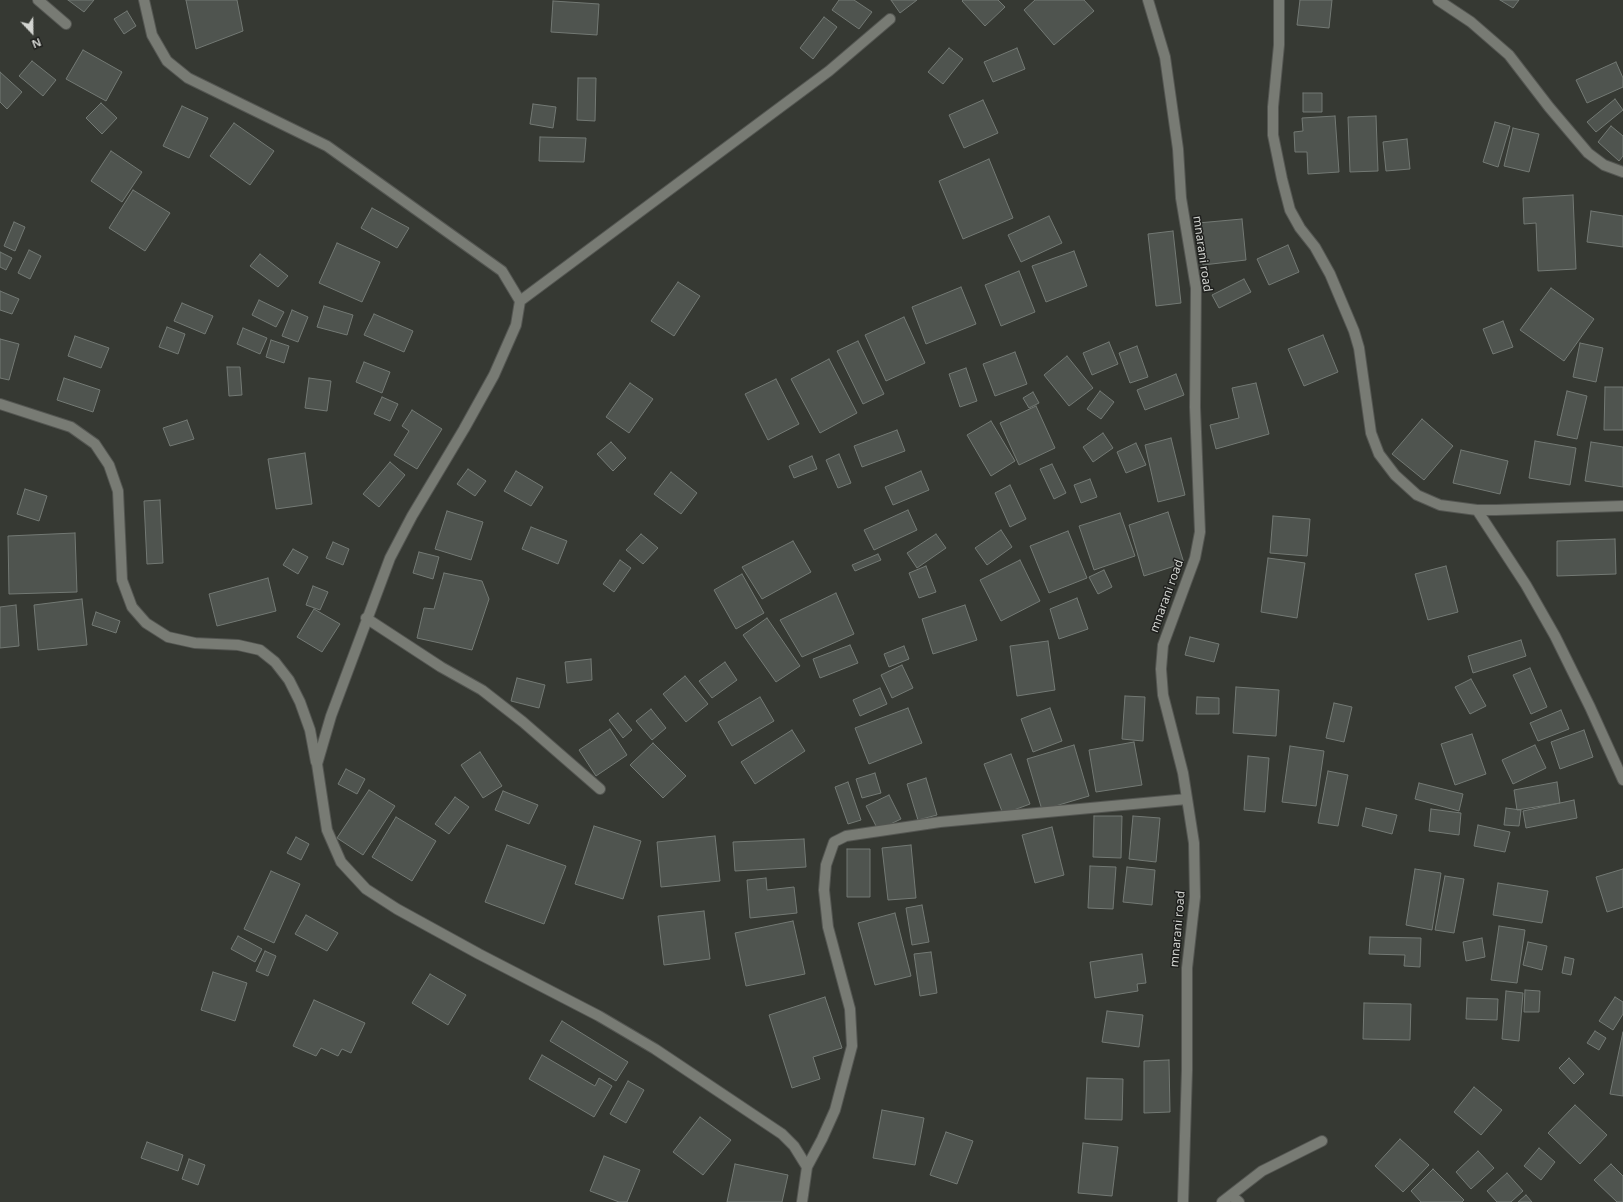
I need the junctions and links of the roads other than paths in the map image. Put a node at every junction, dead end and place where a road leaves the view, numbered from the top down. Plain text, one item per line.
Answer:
1 (38, 0) edge
2 (144, 0) edge
3 (1148, 0) edge
4 (1279, 0) edge
5 (1438, 0) edge
6 (890, 20) dead end
7 (66, 24) dead end
8 (1623, 172) edge
9 (520, 301) junction
10 (0, 404) edge
11 (1623, 506) edge
12 (1477, 510) junction
13 (366, 618) junction
14 (316, 764) junction
15 (1623, 780) edge
16 (600, 789) dead end
17 (1187, 799) junction
18 (1322, 1141) dead end
19 (807, 1167) junction
20 (1231, 1194) junction
21 (802, 1202) edge
22 (1183, 1202) edge
23 (1222, 1202) edge
24 (1239, 1202) edge

1 - 7 street
2 - 9 street
3 - 17 street, mnarani road
4 - 12 street
5 - 8 street
6 - 9 street
9 - 13 street
10 - 14 street
11 - 12 street
12 - 15 street
13 - 14 street
13 - 16 street
14 - 19 street
17 - 19 street
17 - 22 street, mnarani road
18 - 20 street
19 - 21 street
20 - 23 street
20 - 24 street

